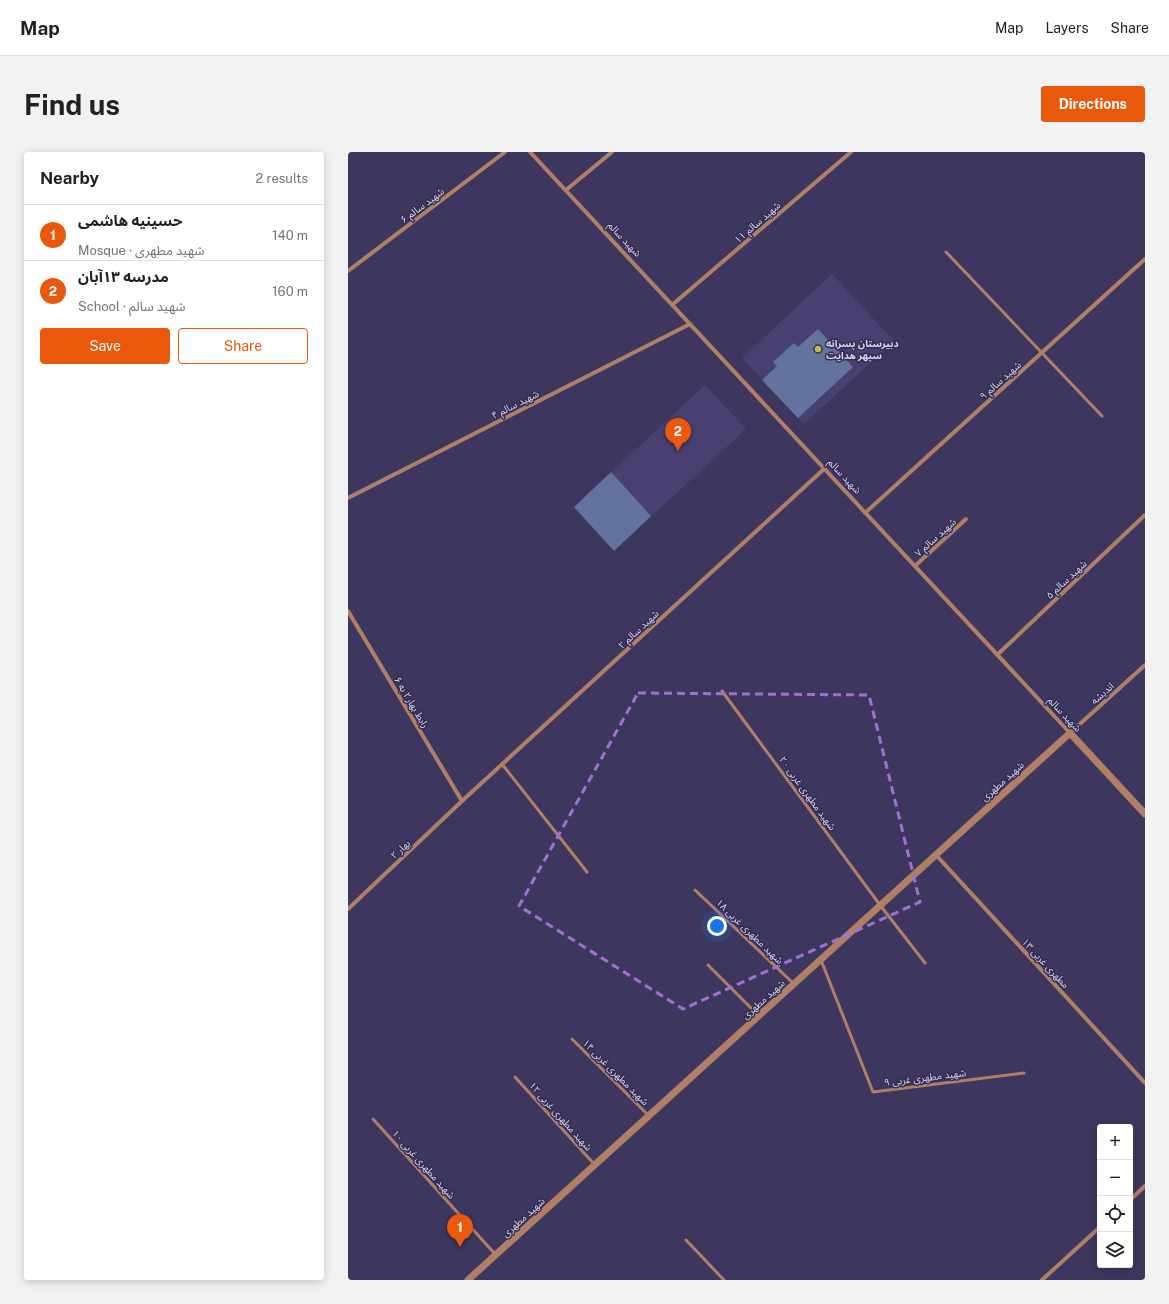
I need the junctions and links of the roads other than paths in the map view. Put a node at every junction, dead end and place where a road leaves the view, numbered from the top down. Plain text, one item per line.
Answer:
1 (505, 152) edge
2 (530, 152) edge
3 (612, 152) edge
4 (851, 152) edge
5 (566, 190) junction
6 (946, 252) dead end
7 (1145, 259) edge
8 (348, 271) edge
9 (672, 305) junction
10 (690, 324) junction
11 (1042, 353) junction
12 (1102, 416) dead end
13 (824, 468) junction
14 (348, 498) edge
15 (865, 513) junction
16 (1145, 515) edge
17 (966, 519) dead end
18 (915, 566) junction
19 (348, 611) edge
20 (997, 655) junction
21 (1145, 665) edge
22 (722, 691) dead end
23 (1070, 733) junction
24 (502, 764) junction
25 (462, 801) junction
26 (1145, 814) edge
27 (936, 855) junction
28 (587, 872) dead end
29 (695, 890) dead end
30 (880, 906) junction
31 (348, 909) edge
32 (821, 959) junction
33 (925, 963) dead end
34 (708, 965) dead end
35 (794, 984) junction
36 (760, 1016) junction
37 (572, 1039) dead end
38 (1024, 1073) dead end
39 (515, 1077) dead end
40 (1145, 1083) edge
41 (649, 1116) junction
42 (372, 1119) dead end
43 (595, 1165) junction
44 (1145, 1186) edge
45 (1133, 1197) edge
46 (551, 1205) junction
47 (1097, 1230) edge
48 (686, 1240) dead end
49 (496, 1255) junction
50 (468, 1280) edge
51 (724, 1280) edge
52 (1042, 1280) edge

1 - 8 street, شهید سالم ۶
2 - 5 street, شهید سالم
3 - 5 street
4 - 9 street, شهید سالم ۱۱
5 - 9 street, شهید سالم
6 - 11 lane
7 - 11 street, شهید سالم ۹
9 - 10 street, شهید سالم
10 - 13 street, شهید سالم
10 - 14 street, شهید سالم ۴
11 - 12 lane
11 - 15 street, شهید سالم ۹
13 - 15 street, شهید سالم
13 - 24 street, شهید سالم ۲
15 - 18 street, شهید سالم
16 - 20 street, شهید سالم ۵
17 - 18 street, شهید سالم ۷
18 - 20 street, شهید سالم
19 - 25 street, رابط بهار۲ به ۶
20 - 23 street, شهید سالم
21 - 23 street, اندیشه
22 - 30 lane, شهید مطهری غربی ۲۰
23 - 26 street, شهید سالم
23 - 27 street, شهید مطهری
24 - 25 street, شهید سالم ۲
24 - 28 lane
25 - 31 street, بهار ۲
27 - 30 street, شهید مطهری
27 - 40 street, مطهری غربی ۱۳
29 - 35 lane, شهید مطهری غربی ۱۸
30 - 32 street, شهید مطهری
30 - 33 lane, شهید مطهری غربی ۲۰
32 - 35 street, شهید مطهری
32 - 38 lane, شهید مطهری غربی ۹
34 - 36 lane
35 - 36 street, شهید مطهری
36 - 41 street, شهید مطهری
37 - 41 lane, شهید مطهری غربی ۱۴
39 - 43 lane, شهید مطهری غربی ۱۲
41 - 43 street, شهید مطهری
42 - 49 lane, شهید مطهری غربی ۱۰
43 - 46 street, شهید مطهری
44 - 45 street
46 - 49 street, شهید مطهری
46 - 50 street
47 - 52 street
48 - 51 lane
49 - 50 street, شهید مطهری

